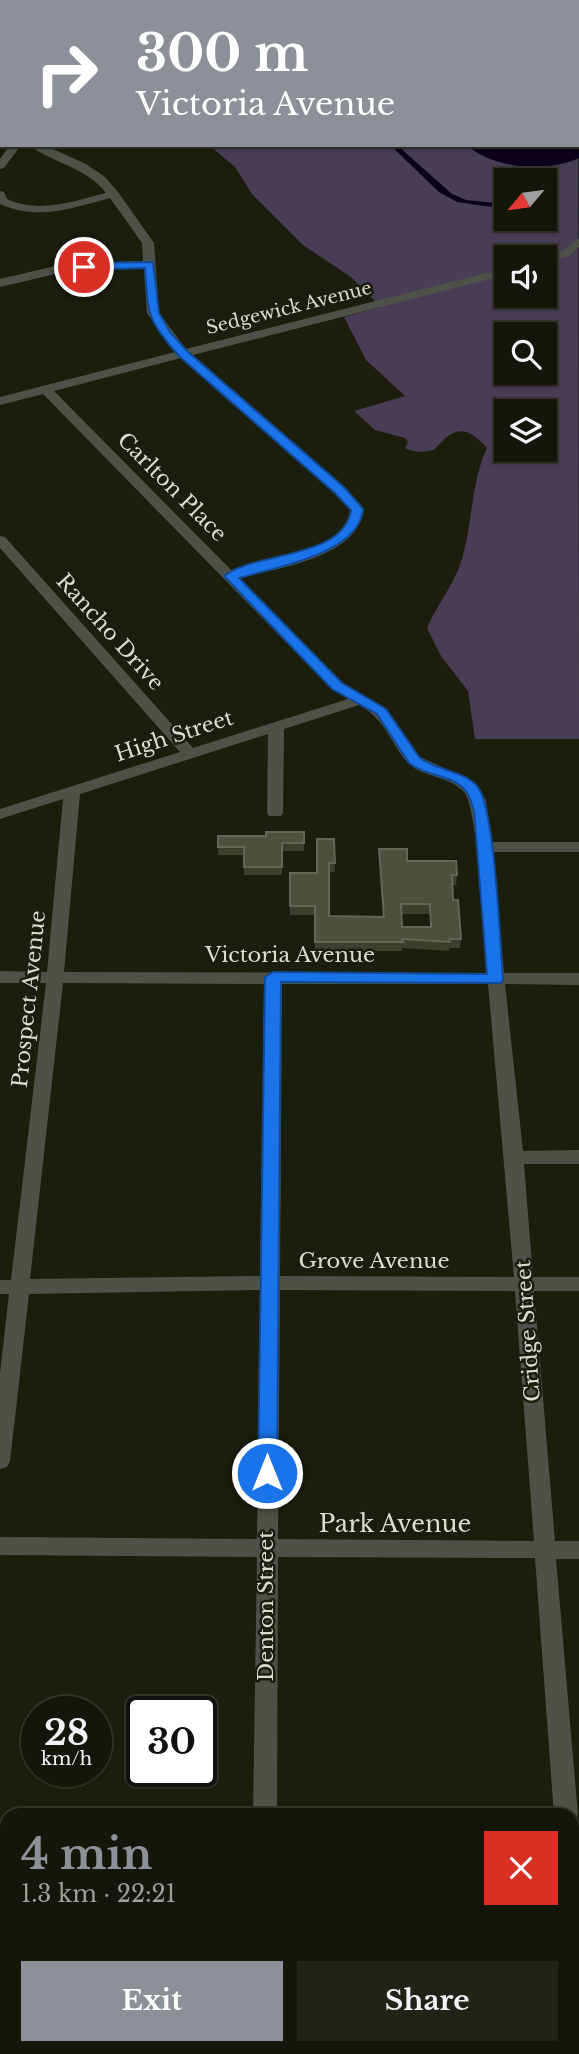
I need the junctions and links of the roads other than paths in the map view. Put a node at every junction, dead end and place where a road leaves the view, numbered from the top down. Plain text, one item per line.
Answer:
1 (14, 147) edge
2 (39, 147) edge
3 (0, 166) edge
4 (0, 194) edge
5 (114, 194) junction
6 (579, 241) edge
7 (557, 257) edge
8 (150, 264) junction
9 (494, 274) edge
10 (0, 283) edge
11 (183, 353) junction
12 (46, 390) junction
13 (0, 401) edge
14 (0, 540) edge
15 (230, 576) junction
16 (363, 699) junction
17 (276, 725) junction
18 (189, 753) junction
19 (72, 791) junction
20 (275, 813) dead end
21 (0, 814) edge
22 (485, 847) junction
23 (579, 847) edge
24 (0, 977) edge
25 (55, 977) junction
26 (273, 977) junction
27 (496, 979) junction
28 (579, 979) edge
29 (579, 1157) edge
30 (514, 1158) junction
31 (269, 1283) junction
32 (524, 1283) junction
33 (579, 1284) edge
34 (10, 1287) edge
35 (0, 1461) edge
36 (0, 1546) edge
37 (266, 1548) junction
38 (544, 1550) junction
39 (579, 1550) edge
40 (265, 1808) edge
41 (565, 1808) edge

1 - 3 street
2 - 5 street
4 - 5 street
5 - 8 street
6 - 7 street
8 - 10 street
8 - 11 street
9 - 11 street, Sedgewick Avenue
11 - 12 street, Sedgewick Avenue
11 - 15 street
12 - 13 street, Sedgewick Avenue
12 - 15 street, Carlton Place
14 - 18 street, Rancho Drive
15 - 16 street, Carlton Place
16 - 17 street, High Street
16 - 22 street, Carlton Place
17 - 18 street, High Street
17 - 20 street
18 - 19 street, High Street
19 - 21 street, High Street
19 - 25 street, Prospect Avenue
22 - 23 street
22 - 27 street, Cridge Street
24 - 25 street, Victoria Avenue
25 - 26 street, Victoria Avenue
25 - 34 street, Prospect Avenue
26 - 27 street, Victoria Avenue
26 - 31 street, Denton Street
27 - 28 street, Victoria Avenue
27 - 30 street, Cridge Street
29 - 30 street
30 - 32 street, Cridge Street
31 - 32 street, Grove Avenue
31 - 34 street, Grove Avenue
31 - 37 street, Denton Street
32 - 33 street, Grove Avenue
32 - 38 street, Cridge Street
34 - 35 street, Prospect Avenue
36 - 37 street, Park Avenue
37 - 38 street, Park Avenue
37 - 40 street, Denton Street
38 - 39 street, Park Avenue
38 - 41 street, Cridge Street

